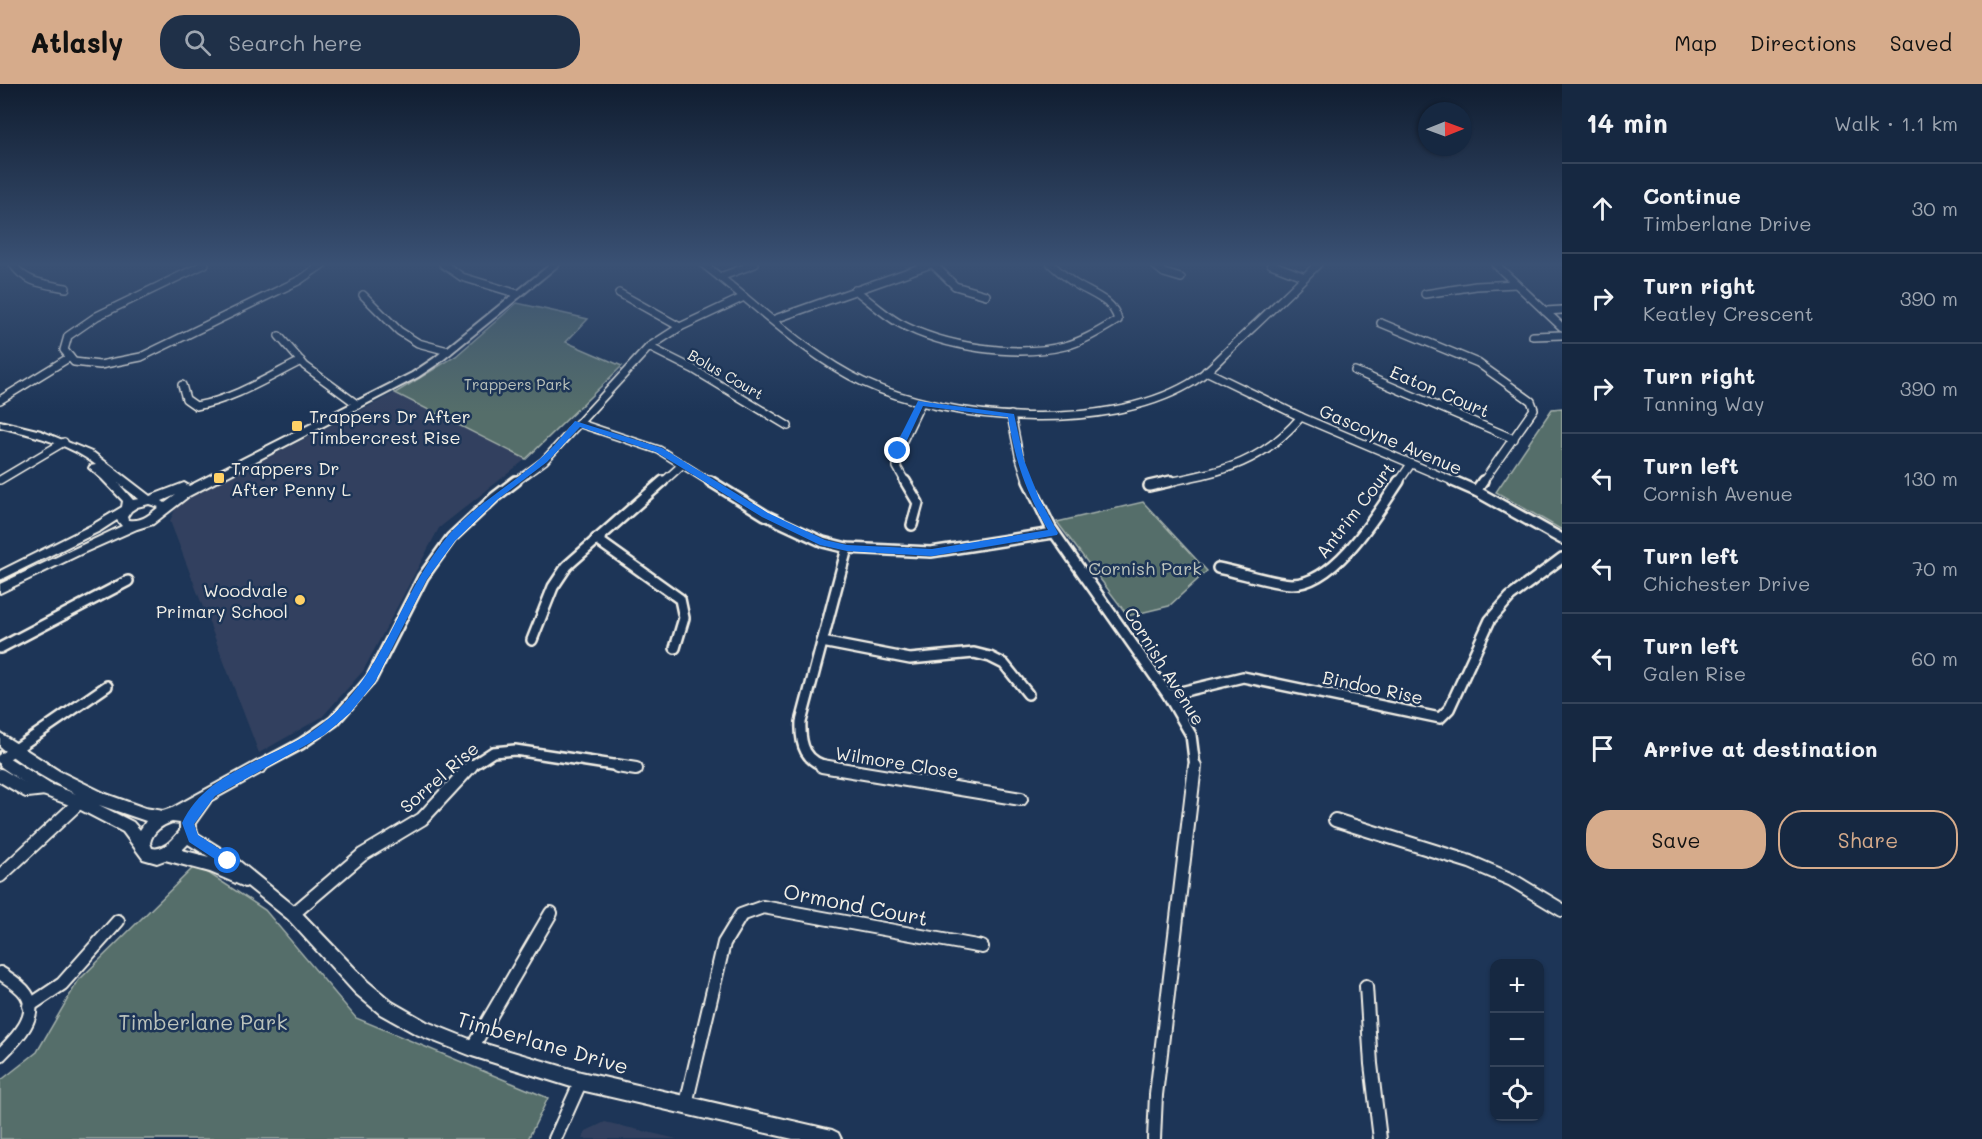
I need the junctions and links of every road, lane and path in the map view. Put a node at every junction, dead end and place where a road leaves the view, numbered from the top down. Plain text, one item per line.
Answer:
1 (103, 313) edge
2 (231, 313) edge
3 (381, 313) edge
4 (492, 313) edge
5 (656, 313) edge
6 (709, 313) edge
7 (767, 313) edge
8 (791, 313) edge
9 (887, 313) edge
10 (1117, 313) edge
11 (1267, 313) edge
12 (1547, 313) edge
13 (775, 319) junction
14 (1381, 323) dead end
15 (680, 327) junction
16 (1562, 327) edge
17 (1562, 335) edge
18 (279, 336) dead end
19 (1533, 336) dead end
20 (649, 347) junction
21 (446, 351) junction
22 (70, 357) junction
23 (301, 361) junction
24 (1355, 370) dead end
25 (1206, 372) junction
26 (182, 385) dead end
27 (0, 400) edge
28 (357, 403) junction
29 (921, 403) junction
30 (1011, 415) junction
31 (1301, 417) junction
32 (578, 423) junction
33 (0, 424) edge
34 (788, 426) dead end
35 (0, 430) edge
36 (1514, 439) junction
37 (61, 444) junction
38 (683, 464) junction
39 (1412, 464) junction
40 (0, 480) edge
41 (1149, 486) dead end
42 (1476, 491) junction
43 (150, 500) junction
44 (126, 509) junction
45 (159, 513) junction
46 (136, 525) junction
47 (912, 525) dead end
48 (1053, 533) junction
49 (596, 539) junction
50 (1562, 539) edge
51 (847, 548) junction
52 (1562, 558) edge
53 (1218, 568) dead end
54 (0, 576) edge
55 (128, 581) dead end
56 (0, 589) edge
57 (532, 640) dead end
58 (822, 642) junction
59 (0, 648) edge
60 (675, 648) dead end
61 (107, 686) dead end
62 (1028, 694) dead end
63 (1168, 696) junction
64 (0, 739) edge
65 (4, 756) edge
66 (636, 769) dead end
67 (0, 775) edge
68 (45, 789) junction
69 (211, 792) junction
70 (85, 797) junction
71 (1021, 800) dead end
72 (167, 817) junction
73 (1335, 820) dead end
74 (188, 826) junction
75 (142, 844) junction
76 (165, 854) junction
77 (0, 876) edge
78 (257, 886) junction
79 (1562, 909) edge
80 (551, 913) dead end
81 (292, 914) junction
82 (118, 921) dead end
83 (982, 947) dead end
84 (0, 973) edge
85 (1366, 986) dead end
86 (30, 1006) junction
87 (472, 1048) junction
88 (0, 1055) edge
89 (581, 1081) junction
90 (686, 1104) junction
91 (555, 1139) edge
92 (832, 1139) edge
93 (1154, 1139) edge
94 (1380, 1139) edge

1 - 22 street
2 - 22 street
3 - 21 street
4 - 21 street
5 - 15 street
6 - 15 street
7 - 13 street
8 - 13 street
9 - 10 street
11 - 25 street
12 - 16 street
13 - 29 street
14 - 36 street
15 - 20 street
17 - 19 street
18 - 23 street
20 - 32 street
20 - 34 street, Bolus Court
21 - 28 street
22 - 27 street
23 - 26 street
23 - 28 street
24 - 36 street, Eaton Court
25 - 30 street
25 - 31 street, Gascoyne Avenue
28 - 43 street
28 - 45 street
29 - 30 street
29 - 47 street
30 - 48 street, Cornish Avenue
31 - 39 street, Gascoyne Avenue
31 - 41 street
32 - 38 street
32 - 69 street
33 - 37 street
35 - 37 street
36 - 42 street
37 - 40 street
37 - 43 street
37 - 44 street
38 - 49 street
38 - 51 street
39 - 42 street, Gascoyne Avenue
39 - 53 street, Antrim Court
42 - 50 street, Gascoyne Avenue
43 - 44 street
43 - 45 street
44 - 46 street
44 - 54 street
45 - 46 street
46 - 56 street
48 - 51 street
48 - 63 street, Cornish Avenue
49 - 57 street
49 - 60 street
51 - 58 street, Wilmore Close
52 - 63 street, Bindoo Rise
55 - 59 street
58 - 62 street
58 - 71 street, Wilmore Close
61 - 65 street
63 - 93 street, Cornish Avenue
64 - 65 street
65 - 68 street
65 - 70 street
66 - 81 street, Sorrel Rise
67 - 68 street
68 - 70 street
69 - 72 street
69 - 74 street
70 - 72 street
70 - 75 street
70 - 77 street
72 - 74 street
72 - 75 street
73 - 79 street
74 - 76 street
74 - 78 street, Timberlane Drive
75 - 76 street
76 - 78 street, Timberlane Drive
78 - 81 street, Timberlane Drive
80 - 87 street
81 - 87 street, Timberlane Drive
82 - 86 street
83 - 90 street, Ormond Court
84 - 86 street
85 - 94 street
86 - 88 street
87 - 89 street, Timberlane Drive
89 - 90 street, Timberlane Drive
89 - 91 street
90 - 92 street, Timberlane Drive

